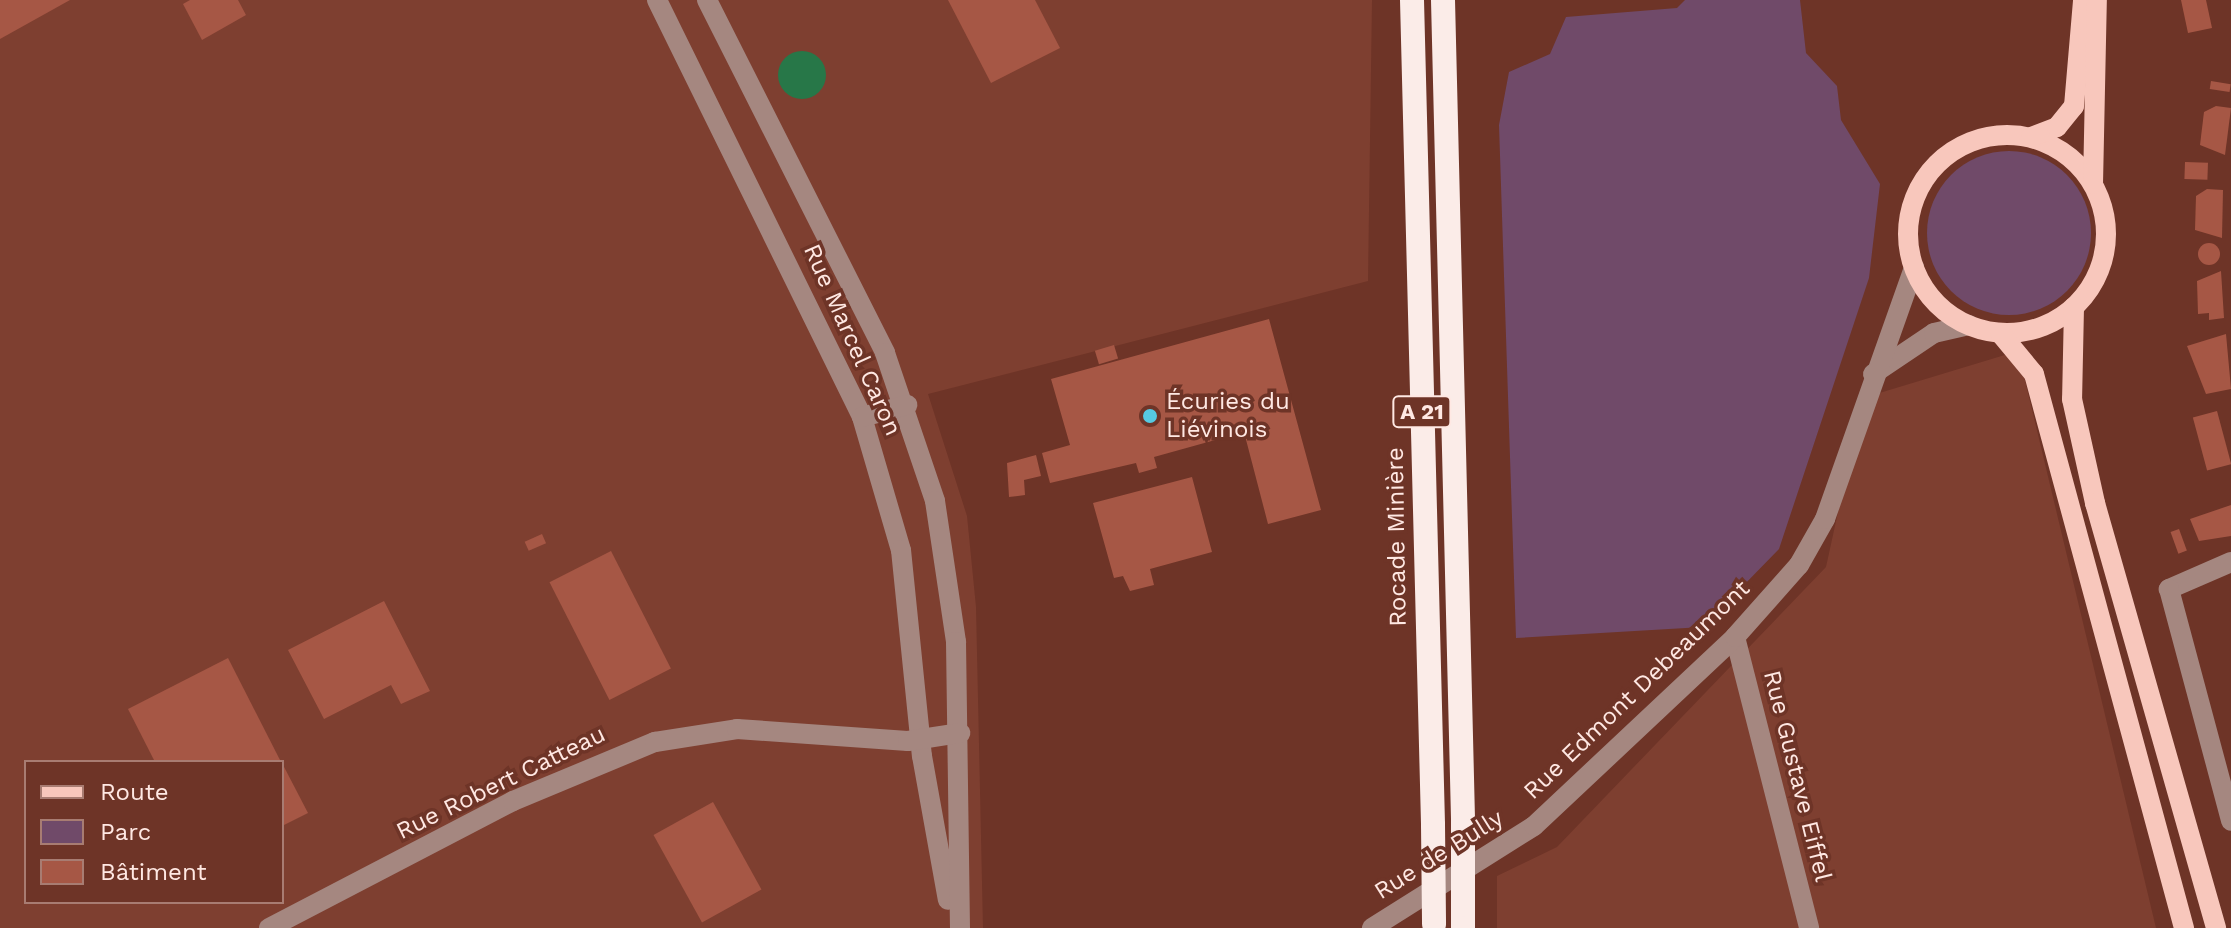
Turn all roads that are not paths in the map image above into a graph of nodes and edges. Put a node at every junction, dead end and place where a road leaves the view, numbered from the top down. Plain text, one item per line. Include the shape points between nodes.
1 (657, 0) edge
2 (707, 0) edge
3 (1412, 0) edge
4 (1443, 0) edge
5 (2083, 0) edge
6 (2097, 0) edge
7 (2031, 137) junction
8 (2093, 184) junction
9 (1914, 267) junction
10 (2074, 307) junction
11 (1969, 325) junction
12 (2000, 333) junction
13 (1873, 374) junction
14 (907, 405) junction
15 (862, 417) junction
16 (2231, 562) edge
17 (1735, 637) junction
18 (960, 733) junction
19 (921, 736) junction
20 (2231, 821) edge
21 (1534, 826) joint
22 (1463, 917) edge
23 (958, 920) edge
24 (1434, 926) edge
25 (269, 928) edge
26 (1372, 928) edge
27 (1809, 928) edge
28 (2184, 928) edge
29 (2216, 928) edge

1 - 15 street, Rue Marcel Caron
2 - 14 street, Rue Marcel Caron
3 - 24 highway, Rocade Minière / A 21, bridge
4 - 22 highway, A 21, bridge
5 - 7 main road via 2074,106 2057,127
6 - 8 main road
7 - 8 main road via 2055,147
7 - 9 main road via 1984,137 1928,174 1909,217
8 - 10 main road via 2106,236 2091,286
9 - 11 main road via 1935,302
9 - 13 street, Rue Edmont Debeaumont
10 - 12 main road via 2039,327
10 - 29 main road via 2072,399 2092,488
11 - 12 main road
11 - 13 street via 1934,333
12 - 28 main road via 2034,374
13 - 17 street, Rue Edmont Debeaumont via 1816,540
14 - 15 street
14 - 18 street, Rue Marcel Caron via 935,501
15 - 19 street, Rue Marcel Caron via 901,550
16 - 20 street via 2169,589
17 - 21 street, Rue Edmont Debeaumont
17 - 27 street, Rue Gustave Eiffel
18 - 19 street, Rue Robert Catteau
18 - 23 street, Rue Marcel Caron
19 - 23 street, Rue Marcel Caron via 949,904
19 - 25 street, Rue Robert Catteau via 737,729 655,742 513,801
21 - 26 street, Rue de Bully

